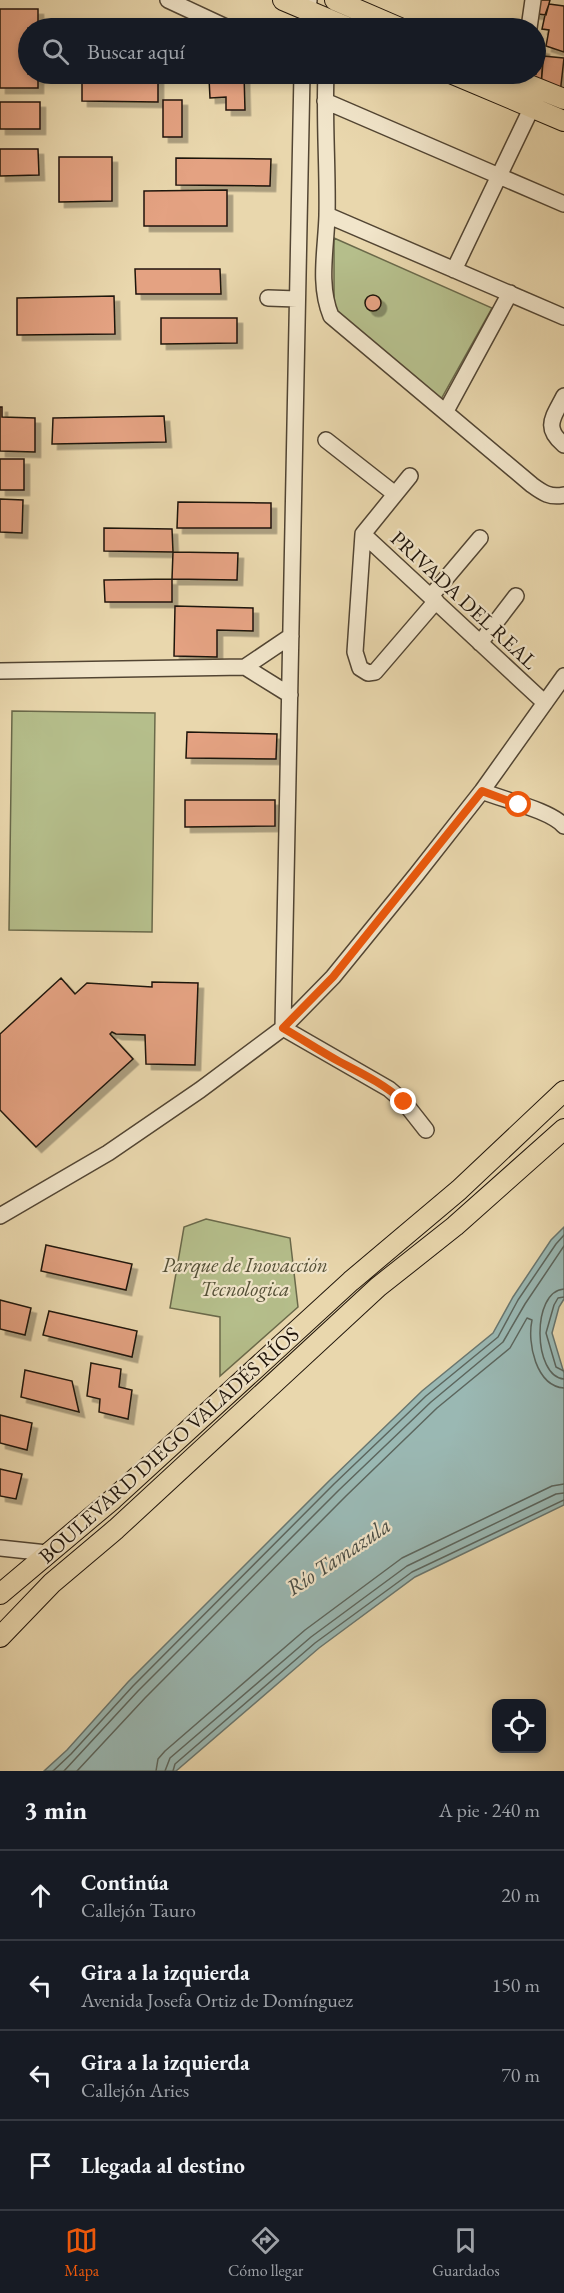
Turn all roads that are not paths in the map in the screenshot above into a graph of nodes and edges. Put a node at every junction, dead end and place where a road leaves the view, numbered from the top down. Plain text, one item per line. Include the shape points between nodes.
1 (168, 0) edge
2 (283, 0) edge
3 (335, 0) edge
4 (533, 0) edge
5 (309, 13) edge
6 (207, 18) edge
7 (377, 18) edge
8 (531, 18) edge
9 (302, 84) edge
10 (326, 84) edge
11 (520, 85) edge
12 (564, 99) edge
13 (325, 101) junction
14 (532, 107) junction
15 (564, 121) edge
16 (499, 176) junction
17 (564, 204) edge
18 (327, 215) junction
19 (454, 270) junction
20 (510, 293) junction
21 (268, 298) dead end
22 (297, 299) junction
23 (564, 317) edge
24 (564, 396) edge
25 (446, 411) junction
26 (326, 440) dead end
27 (564, 446) edge
28 (410, 476) dead end
29 (394, 494) junction
30 (564, 495) edge
31 (363, 534) junction
32 (480, 538) dead end
33 (516, 596) dead end
34 (433, 598) junction
35 (291, 636) junction
36 (480, 643) junction
37 (245, 667) junction
38 (0, 671) edge
39 (564, 676) edge
40 (290, 695) junction
41 (545, 704) junction
42 (482, 791) junction
43 (564, 826) edge
44 (283, 1028) junction
45 (564, 1091) edge
46 (564, 1129) edge
47 (426, 1130) dead end
48 (0, 1216) edge
49 (0, 1548) edge
50 (47, 1553) junction
51 (0, 1594) edge
52 (0, 1637) edge

1 - 6 street
2 - 5 main road
3 - 7 main road
4 - 8 street
9 - 22 street
10 - 13 street
11 - 12 main road
11 - 14 main road
13 - 16 street
13 - 18 street
14 - 15 main road
14 - 16 street
16 - 17 street
16 - 19 street
18 - 19 street
18 - 25 street via 324,287 331,316
19 - 20 street
20 - 23 street
20 - 25 street
21 - 22 street
22 - 35 street
24 - 27 street via 551,430
25 - 30 street via 542,493
26 - 29 street
28 - 29 street
29 - 31 street
31 - 34 street, PRIVADA DEL REAL
31 - 34 street, PRIVADA DEL REAL via 355,652 360,668 375,672
32 - 34 street
33 - 36 street
34 - 36 street, PRIVADA DEL REAL
35 - 37 street
35 - 40 street
36 - 41 street, PRIVADA DEL REAL
37 - 38 street
37 - 40 street
39 - 41 street
40 - 44 street
41 - 42 street
42 - 43 street via 546,814
42 - 44 street via 333,977
44 - 47 street via 389,1089
44 - 48 street via 108,1153
45 - 50 main road, BOULEVARD DIEGO VALADÉS RÍOS via 459,1190 351,1281 69,1538
46 - 52 main road, BOULEVARD DIEGO VALADÉS RÍOS via 455,1226 378,1287 116,1529 52,1583
49 - 50 street
50 - 51 main road, BOULEVARD DIEGO VALADÉS RÍOS

